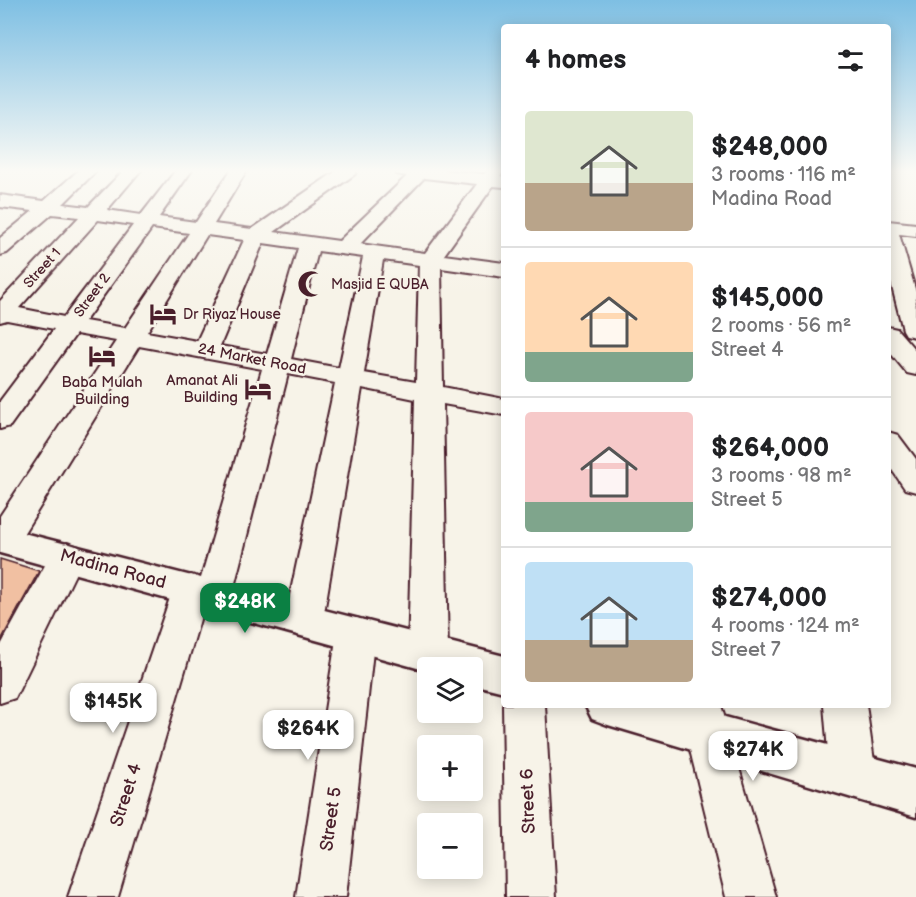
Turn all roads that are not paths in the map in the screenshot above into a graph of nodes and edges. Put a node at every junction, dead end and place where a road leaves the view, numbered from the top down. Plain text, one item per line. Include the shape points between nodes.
1 (43, 212) edge
2 (84, 212) edge
3 (154, 212) edge
4 (213, 212) edge
5 (290, 212) edge
6 (380, 212) edge
7 (468, 212) edge
8 (92, 213) junction
9 (147, 221) junction
10 (203, 229) junction
11 (891, 229) edge
12 (916, 230) edge
13 (256, 236) junction
14 (891, 240) edge
15 (310, 243) junction
16 (344, 248) junction
17 (0, 249) edge
18 (374, 252) junction
19 (430, 260) junction
20 (501, 270) edge
21 (1, 313) edge
22 (70, 325) junction
23 (891, 326) edge
24 (916, 330) edge
25 (133, 337) junction
26 (891, 338) edge
27 (205, 351) junction
28 (277, 364) junction
29 (916, 367) edge
30 (350, 378) junction
31 (429, 393) junction
32 (501, 405) edge
33 (0, 420) edge
34 (891, 445) edge
35 (891, 478) edge
36 (916, 482) edge
37 (1, 540) edge
38 (67, 556) junction
39 (202, 592) junction
40 (304, 619) junction
41 (356, 633) junction
42 (428, 653) junction
43 (501, 673) edge
44 (0, 686) edge
45 (524, 708) edge
46 (627, 708) edge
47 (845, 708) edge
48 (705, 720) edge
49 (853, 775) junction
50 (912, 799) edge
51 (93, 897) edge
52 (321, 897) edge
53 (531, 897) edge
54 (751, 897) edge

1 - 17 street
2 - 8 street
3 - 9 street, Street 2
4 - 10 street
5 - 13 street
6 - 16 street
7 - 19 street
8 - 9 street
8 - 21 street, Street 1
9 - 10 street
9 - 22 street, Street 2
10 - 13 street
10 - 25 street
11 - 12 street
13 - 15 street
13 - 27 street
14 - 24 street
15 - 16 street
15 - 28 street, Street 4
16 - 18 street
18 - 19 street
18 - 30 street
19 - 20 street
19 - 31 street
21 - 22 street, 24 Market Road
22 - 25 street, 24 Market Road
22 - 33 street, Street 2
23 - 24 street
25 - 27 street, 24 Market Road
25 - 37 street
26 - 29 street
27 - 28 street, 24 Market Road
28 - 30 street, 24 Market Road
28 - 39 street, Street 4
30 - 31 street, 24 Market Road
30 - 40 street
31 - 32 street, 24 Market Road
31 - 42 street
34 - 36 street
35 - 36 street
37 - 38 street, Madina Road
38 - 39 street, Madina Road
38 - 44 street
39 - 40 street, Madina Road
39 - 51 street, Street 4
40 - 41 street, Madina Road
41 - 42 street, Madina Road
41 - 52 street, Street 5
42 - 43 street, Madina Road
45 - 53 street, Street 6
46 - 48 street
47 - 49 street
48 - 49 street
48 - 54 street
49 - 50 street

